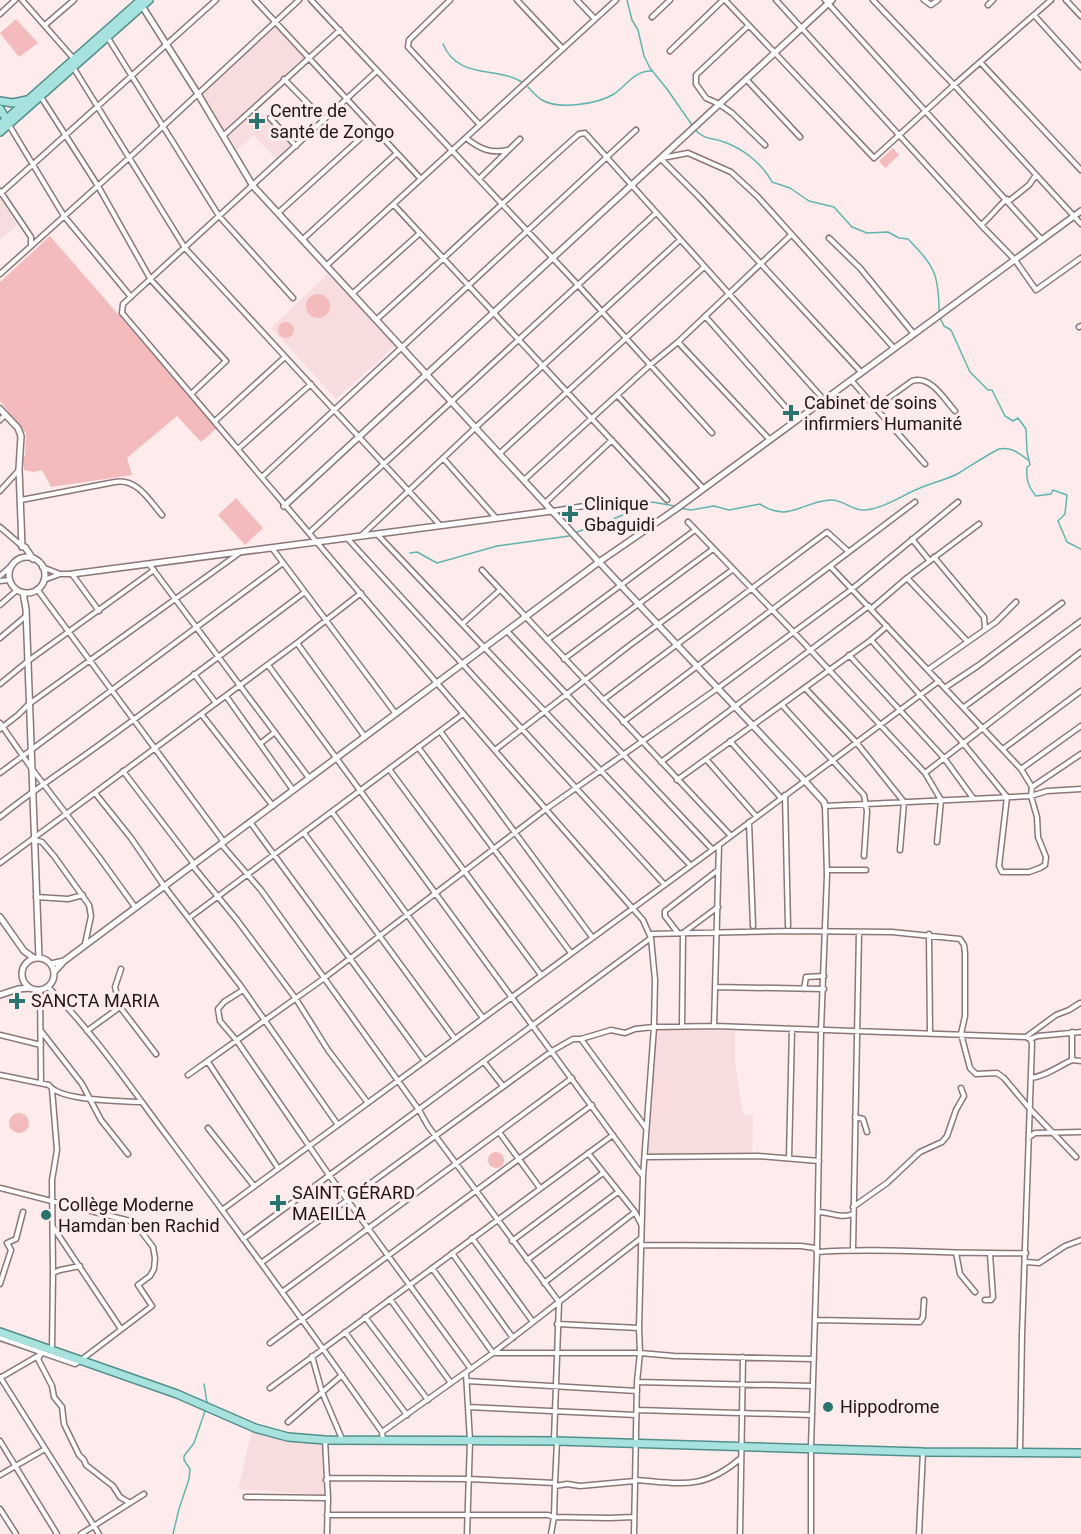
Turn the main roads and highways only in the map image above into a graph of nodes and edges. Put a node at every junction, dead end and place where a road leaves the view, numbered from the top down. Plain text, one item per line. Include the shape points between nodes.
1 (149, 0) edge
2 (142, 3) edge
3 (74, 63) junction
4 (30, 99) junction
5 (0, 101) edge
6 (0, 110) edge
7 (4, 122) edge
8 (0, 132) edge
9 (0, 1332) edge
10 (1081, 1453) edge

1 - 2 main road
2 - 3 main road
2 - 3 main road
3 - 4 main road
3 - 7 main road via 40,97
4 - 5 main road via 16,103
4 - 7 main road
6 - 7 main road
7 - 8 main road
9 - 10 main road via 288,1437

